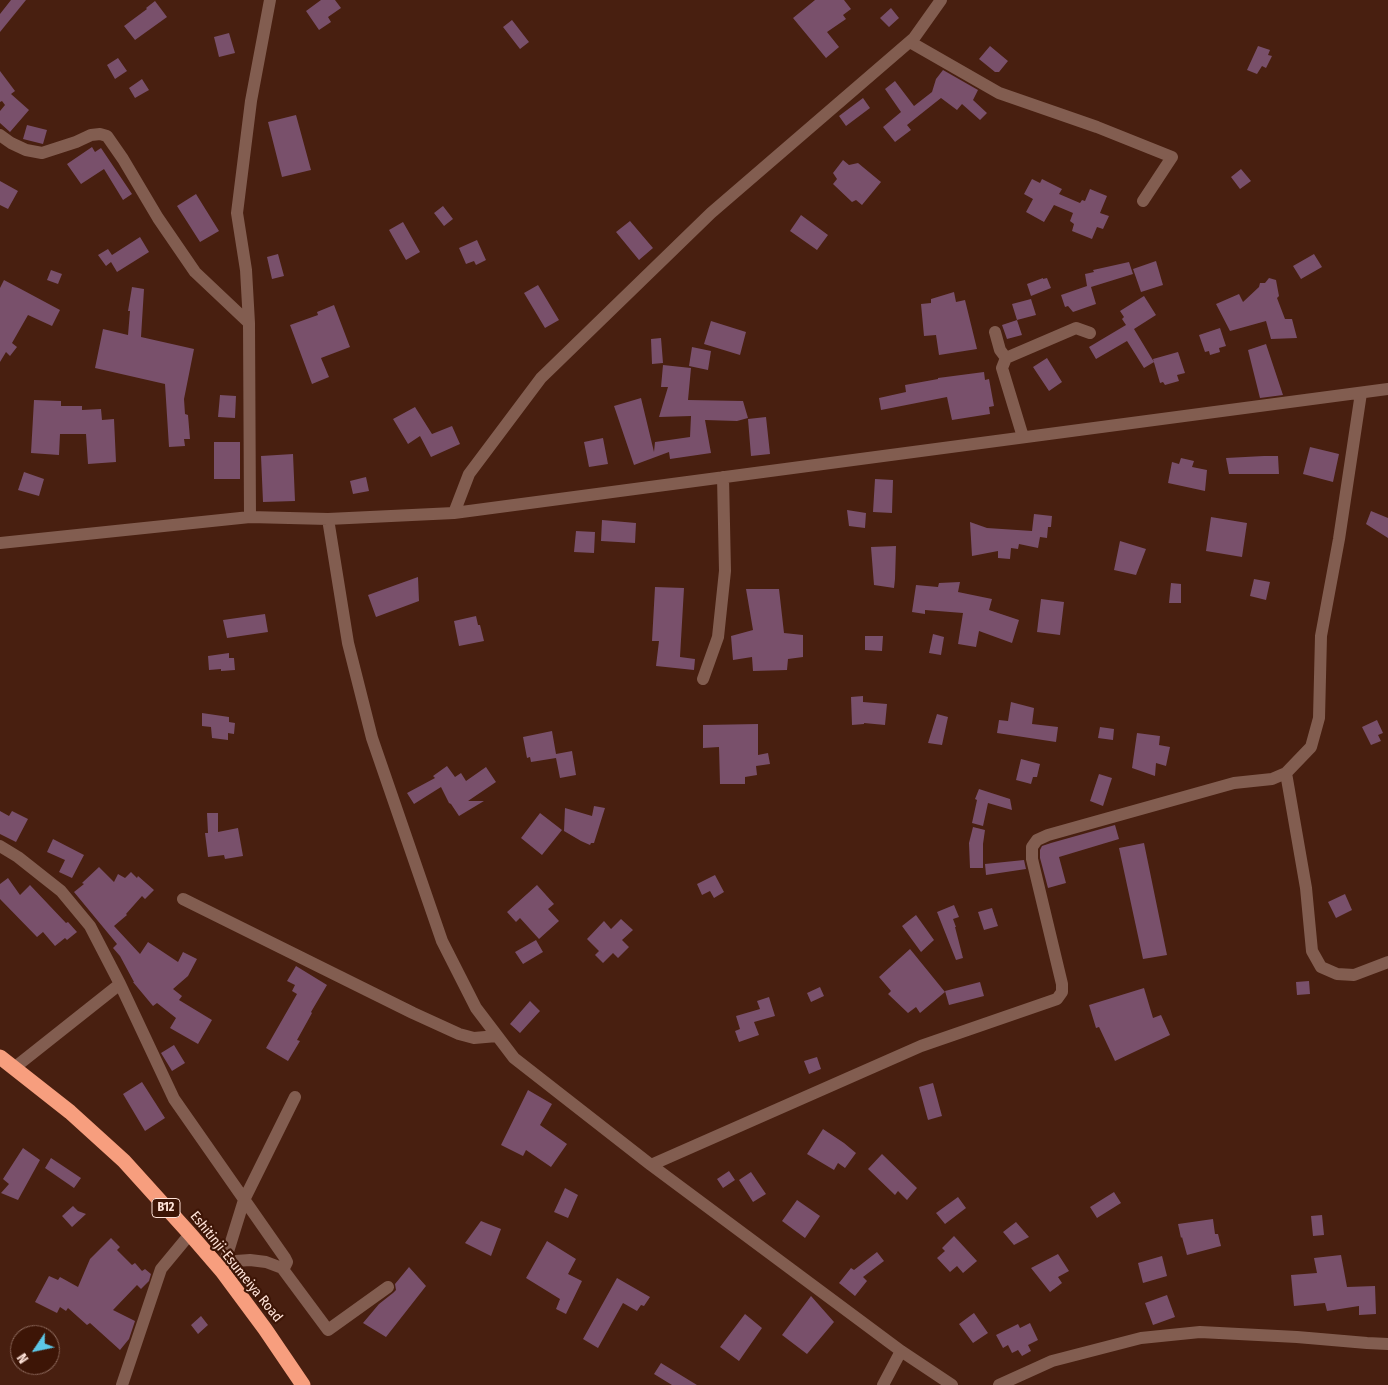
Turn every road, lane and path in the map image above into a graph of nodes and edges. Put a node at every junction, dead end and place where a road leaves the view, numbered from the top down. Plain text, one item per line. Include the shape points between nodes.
1 (270, 0) edge
2 (941, 0) edge
3 (910, 42) junction
4 (0, 135) edge
5 (1143, 201) dead end
6 (249, 323) junction
7 (995, 332) dead end
8 (1090, 333) dead end
9 (1006, 358) junction
10 (1388, 389) edge
11 (1361, 393) junction
12 (1023, 437) junction
13 (723, 477) junction
14 (454, 513) junction
15 (250, 517) junction
16 (328, 519) junction
17 (0, 543) edge
18 (703, 678) dead end
19 (1286, 773) junction
20 (0, 846) edge
21 (183, 899) dead end
22 (1388, 962) edge
23 (120, 984) junction
24 (497, 1036) junction
25 (0, 1057) edge
26 (14, 1068) junction
27 (295, 1097) dead end
28 (651, 1165) junction
29 (244, 1200) junction
30 (190, 1234) junction
31 (282, 1268) junction
32 (222, 1272) junction
33 (388, 1287) dead end
34 (1388, 1344) edge
35 (900, 1351) junction
36 (122, 1385) edge
37 (303, 1385) edge
38 (883, 1385) edge
39 (952, 1385) edge
40 (999, 1385) edge

1 - 6 street via 251,101 237,213 246,270
2 - 3 street
3 - 5 street via 999,93 1172,157
3 - 14 street via 711,213 541,378 469,474
4 - 6 street via 26,150 42,153 91,134 107,136 195,272
6 - 15 street
7 - 9 street
8 - 9 street via 1076,328
9 - 12 street via 1002,368
10 - 11 street
11 - 12 street
11 - 19 street via 1321,636 1319,718 1311,747
12 - 13 street
13 - 14 street
13 - 18 street via 725,571 718,638
14 - 16 street
15 - 16 street
15 - 17 street
16 - 24 street via 348,643 372,738 442,941 476,1008
19 - 22 street via 1306,888 1312,951 1320,966 1337,974 1354,975
19 - 28 street via 1225,785 1037,840 1032,847 1032,859 1062,984 1062,992 1057,999 921,1046
20 - 23 street via 18,856 61,891 90,926
21 - 24 street via 459,1034 474,1038
23 - 26 street
23 - 29 street via 174,1099
24 - 28 street via 514,1058
25 - 26 highway, Eshitinji-Esumeiya Road / B12
26 - 30 highway, Eshitinji-Esumeiya Road / B12 via 70,1112 124,1161
27 - 29 street
28 - 35 street
29 - 31 street via 285,1258 287,1262
29 - 32 street
30 - 32 highway, Eshitinji-Esumeiya Road / B12
30 - 36 street via 160,1269
31 - 32 street via 266,1262 243,1260 236,1261
31 - 33 street via 328,1330
32 - 37 highway, Eshitinji-Esumeiya Road / B12
34 - 40 street via 1200,1332 1140,1338 1052,1362
35 - 38 street
35 - 39 street

